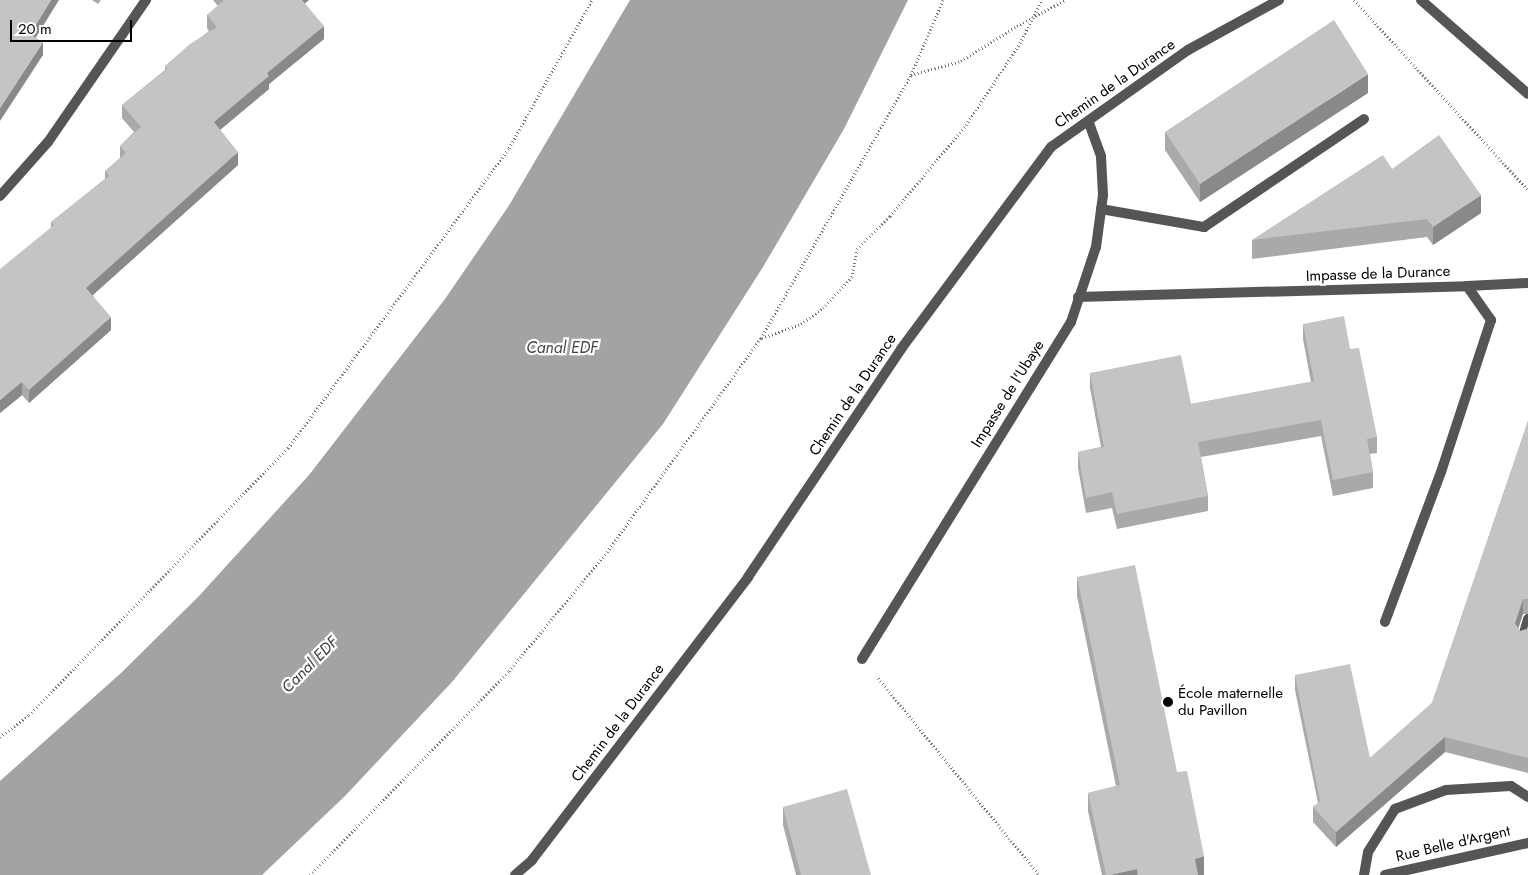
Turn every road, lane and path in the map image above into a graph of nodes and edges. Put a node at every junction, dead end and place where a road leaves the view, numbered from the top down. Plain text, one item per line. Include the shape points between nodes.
1 (146, 0) edge
2 (592, 0) edge
3 (943, 0) edge
4 (1042, 0) edge
5 (1065, 0) edge
6 (1279, 0) edge
7 (1354, 0) edge
8 (1421, 0) edge
9 (1034, 17) junction
10 (911, 75) junction
11 (1528, 94) edge
12 (1364, 119) dead end
13 (1088, 121) junction
14 (1528, 190) edge
15 (0, 196) edge
16 (1101, 209) junction
17 (1528, 283) edge
18 (1468, 286) junction
19 (1078, 297) junction
20 (761, 338) junction
21 (1528, 619) edge
22 (1385, 622) dead end
23 (1522, 640) edge
24 (862, 659) joint
25 (0, 737) edge
26 (1528, 797) edge
27 (1528, 843) edge
28 (310, 875) edge
29 (516, 875) edge
30 (1039, 875) edge
31 (1364, 875) edge
32 (1385, 875) edge

1 - 15 street via 48,142
2 - 25 path via 509,148 288,448 28,715
3 - 10 path
4 - 9 path
5 - 9 path
6 - 13 street, Chemin de la Durance via 1188,50
7 - 14 path
8 - 11 street
9 - 10 path via 961,61
9 - 20 path via 966,125 858,249 852,277 823,308 801,324
10 - 20 path
12 - 16 street via 1204,227
13 - 16 street, Impasse de l'Ubaye via 1101,156
13 - 29 street, Chemin de la Durance via 1051,147 901,349 748,577 532,860
16 - 19 street, Impasse de l'Ubaye via 1096,247
17 - 18 street
18 - 19 street, Impasse de la Durance
18 - 22 street, Impasse de la Durance via 1491,320 1442,472
19 - 24 street, Impasse de l'Ubaye via 1071,322
20 - 28 path via 607,552 509,671
21 - 23 street
24 - 30 path
26 - 31 street via 1511,786 1446,790 1395,809 1368,852
27 - 32 street, Rue Belle d'Argent

